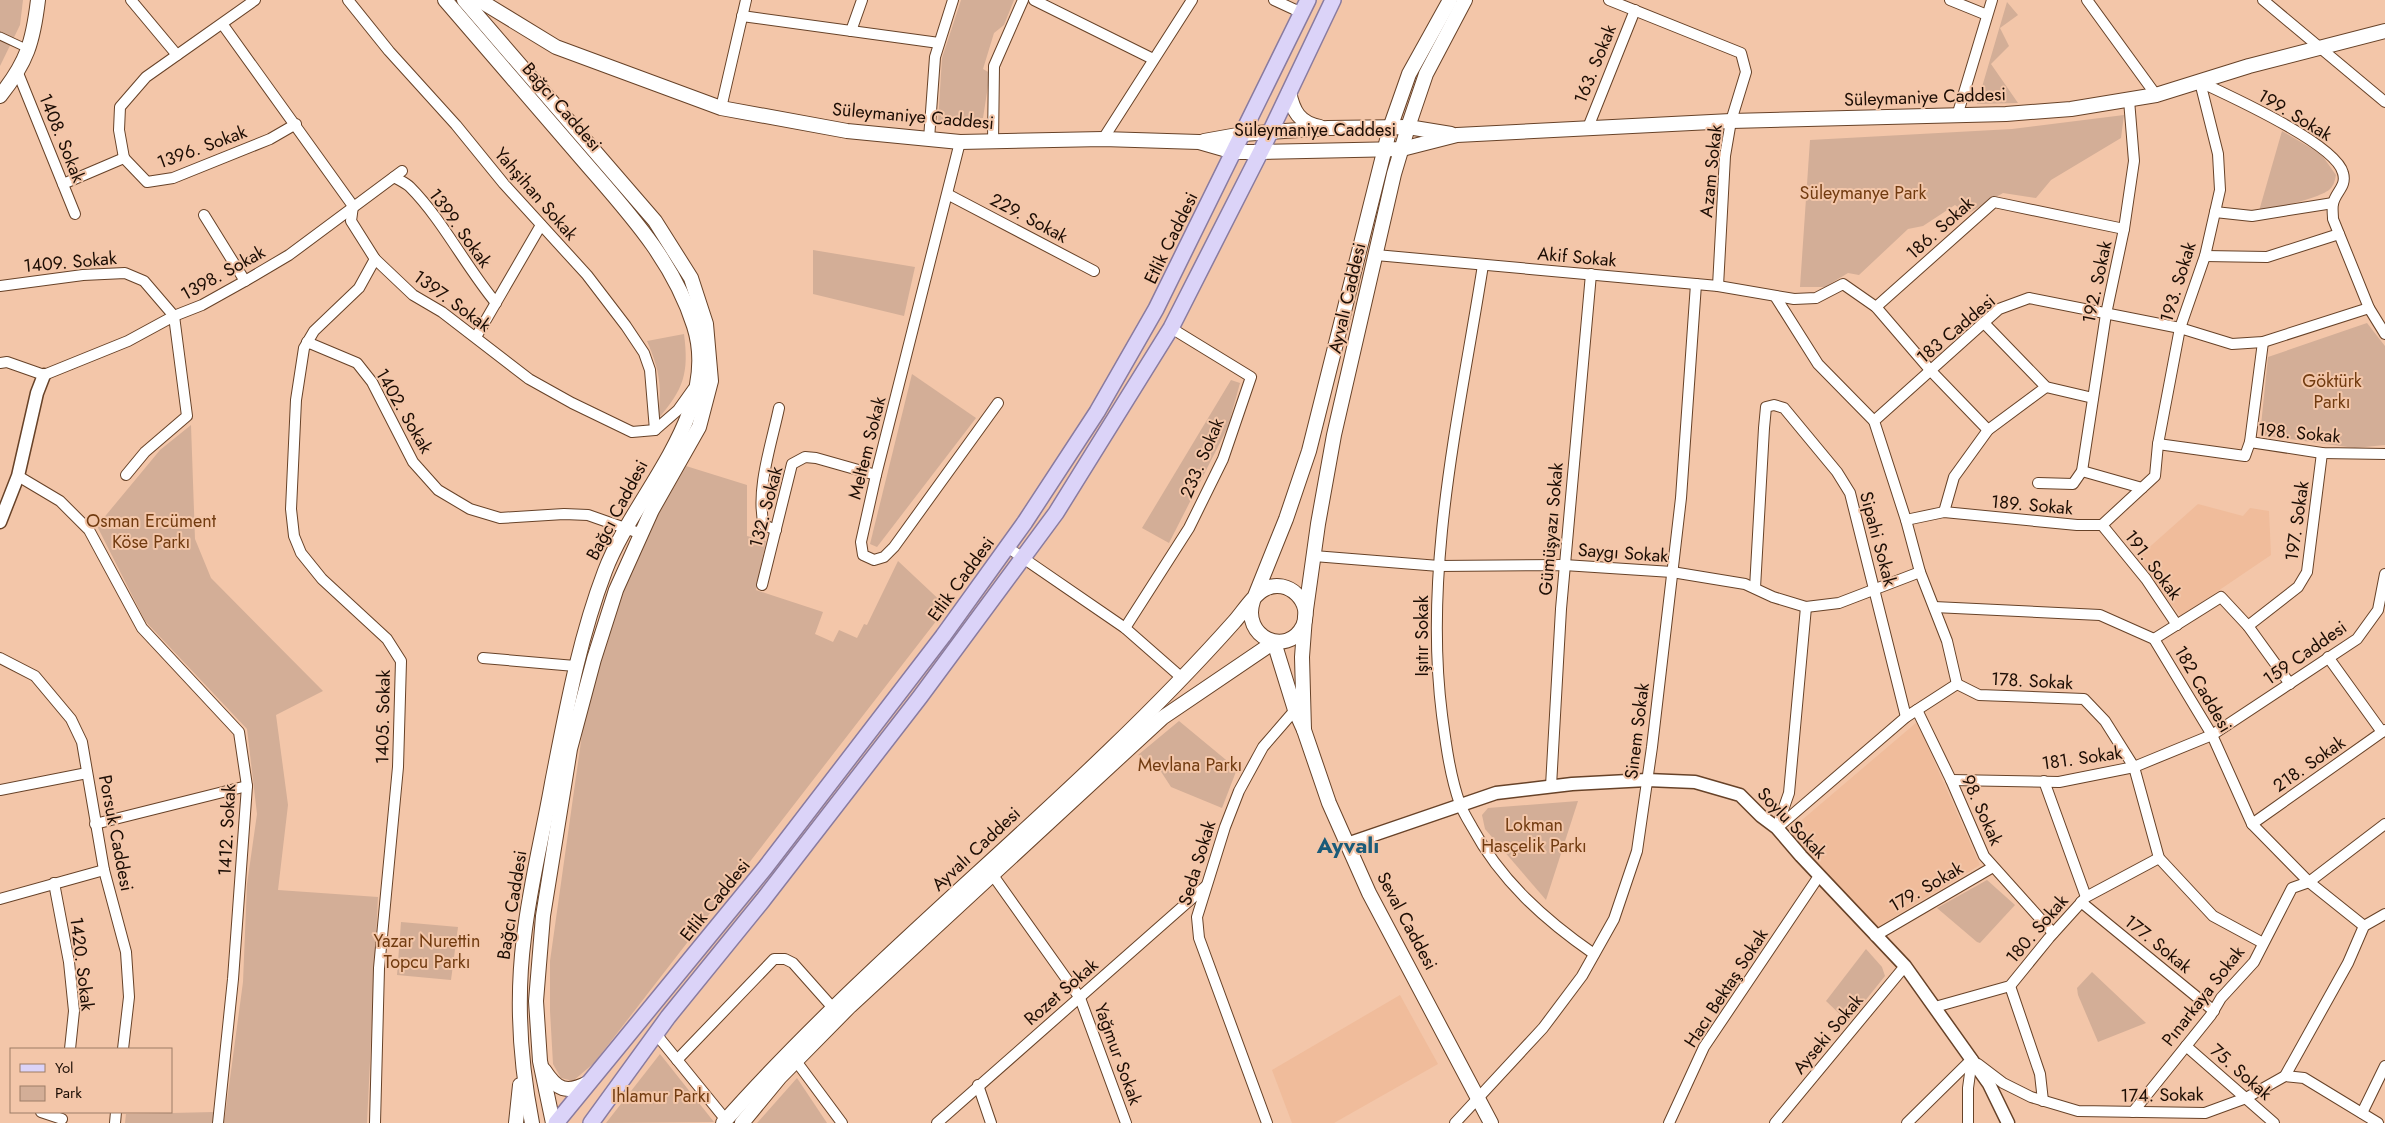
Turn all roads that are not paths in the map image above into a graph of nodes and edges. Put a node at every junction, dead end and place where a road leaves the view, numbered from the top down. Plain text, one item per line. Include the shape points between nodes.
1 (38, 0) edge
2 (132, 0) edge
3 (255, 0) edge
4 (348, 0) edge
5 (445, 0) edge
6 (464, 0) edge
7 (479, 0) edge
8 (746, 0) edge
9 (862, 0) edge
10 (953, 0) edge
11 (1023, 0) edge
12 (1034, 0) edge
13 (1192, 0) edge
14 (1274, 0) edge
15 (1333, 0) edge
16 (1450, 0) edge
17 (1465, 0) edge
18 (1610, 0) edge
19 (1950, 0) edge
20 (1992, 0) edge
21 (2087, 0) edge
22 (2263, 0) edge
23 (1305, 6) edge
24 (1635, 10) junction
25 (1987, 15) junction
26 (742, 16) junction
27 (223, 25) junction
28 (851, 31) junction
29 (2385, 31) edge
30 (0, 36) edge
31 (939, 44) junction
32 (2320, 48) junction
33 (28, 49) junction
34 (176, 55) junction
35 (1153, 59) junction
36 (18, 73) junction
37 (2200, 82) junction
38 (1289, 92) junction
39 (2156, 95) junction
40 (0, 96) edge
41 (2129, 100) junction
42 (2385, 102) edge
43 (721, 108) junction
44 (1957, 116) junction
45 (1731, 121) junction
46 (296, 124) junction
47 (1408, 127) junction
48 (1328, 128) junction
49 (1390, 128) junction
50 (1586, 130) junction
51 (1243, 134) junction
52 (1270, 134) junction
53 (1457, 136) junction
54 (1103, 138) junction
55 (929, 139) junction
56 (960, 142) junction
57 (993, 142) junction
58 (1199, 142) junction
59 (1385, 148) junction
60 (1402, 149) junction
61 (1234, 152) junction
62 (1260, 152) junction
63 (124, 158) junction
64 (398, 174) joint
65 (64, 184) junction
66 (948, 195) junction
67 (2333, 203) junction
68 (353, 206) junction
69 (2215, 212) junction
70 (76, 214) dead end
71 (204, 215) dead end
72 (541, 225) junction
73 (2124, 229) junction
74 (2339, 234) junction
75 (1376, 255) junction
76 (2204, 256) junction
77 (375, 259) junction
78 (1483, 265) junction
79 (1094, 271) dead end
80 (1591, 274) junction
81 (245, 281) junction
82 (1696, 284) junction
83 (0, 286) edge
84 (1718, 286) junction
85 (1775, 296) junction
86 (496, 303) junction
87 (1876, 307) junction
88 (2369, 308) junction
89 (2106, 314) junction
90 (174, 316) junction
91 (1984, 322) junction
92 (1171, 328) junction
93 (2180, 328) junction
94 (2385, 334) edge
95 (476, 337) junction
96 (306, 342) junction
97 (2263, 342) junction
98 (0, 363) edge
99 (1931, 371) junction
100 (44, 375) junction
101 (697, 384) junction
102 (2046, 387) junction
103 (2093, 398) junction
104 (998, 402) dead end
105 (779, 408) dead end
106 (1874, 421) junction
107 (655, 430) junction
108 (1988, 430) junction
109 (2250, 442) junction
110 (2158, 444) junction
111 (2322, 453) junction
112 (2385, 454) edge
113 (2082, 471) junction
114 (126, 475) dead end
115 (876, 475) junction
116 (18, 476) junction
117 (2038, 483) dead end
118 (2142, 488) junction
119 (1944, 512) junction
120 (1906, 520) junction
121 (0, 522) edge
122 (2102, 525) junction
123 (626, 529) junction
124 (776, 530) junction
125 (642, 534) junction
126 (1007, 547) junction
127 (1314, 556) junction
128 (1025, 557) junction
129 (1564, 565) junction
130 (1439, 566) junction
131 (1672, 572) junction
132 (1920, 572) junction
133 (2385, 574) edge
134 (762, 585) dead end
135 (1755, 588) junction
136 (1875, 590) junction
137 (1252, 601) junction
138 (1806, 606) junction
139 (1934, 607) junction
140 (1305, 617) junction
141 (2177, 625) junction
142 (2248, 626) junction
143 (1125, 628) junction
144 (2154, 639) junction
145 (1274, 642) junction
146 (2328, 657) junction
147 (0, 658) edge
148 (483, 658) dead end
149 (575, 666) junction
150 (1182, 678) junction
151 (1957, 684) junction
152 (2290, 684) junction
153 (1295, 710) junction
154 (1917, 710) junction
155 (1906, 717) junction
156 (1304, 730) junction
157 (2383, 731) edge
158 (2212, 735) junction
159 (2134, 767) junction
160 (87, 773) junction
161 (1648, 780) junction
162 (1951, 780) junction
163 (2044, 781) junction
164 (248, 786) junction
165 (1551, 786) junction
166 (0, 790) edge
167 (1460, 804) junction
168 (96, 824) junction
169 (2252, 824) junction
170 (2385, 824) edge
171 (1777, 828) junction
172 (1347, 844) junction
173 (2159, 858) junction
174 (1993, 866) junction
175 (104, 870) junction
176 (992, 874) junction
177 (1819, 876) junction
178 (2309, 882) junction
179 (54, 884) junction
180 (1206, 886) junction
181 (0, 899) edge
182 (2084, 900) junction
183 (2385, 914) edge
184 (2364, 926) junction
185 (2053, 933) junction
186 (1876, 936) junction
187 (2262, 943) junction
188 (1594, 954) junction
189 (1906, 966) junction
190 (2010, 986) junction
191 (1080, 998) junction
192 (1936, 1007) junction
193 (833, 1008) junction
194 (2214, 1011) junction
195 (656, 1034) junction
196 (2186, 1046) junction
197 (70, 1048) edge
198 (123, 1048) edge
199 (522, 1057) junction
200 (1972, 1059) junction
201 (677, 1060) junction
202 (796, 1061) junction
203 (540, 1062) junction
204 (2385, 1066) edge
205 (2285, 1076) junction
206 (588, 1083) junction
207 (978, 1085) junction
208 (1478, 1098) junction
209 (2246, 1098) junction
210 (2043, 1101) junction
211 (2133, 1112) junction
212 (44, 1113) edge
213 (2362, 1113) junction
214 (62, 1118) edge
215 (724, 1122) edge
216 (1672, 1122) edge
217 (218, 1123) edge
218 (375, 1123) edge
219 (516, 1123) edge
220 (532, 1123) edge
221 (554, 1123) edge
222 (591, 1123) edge
223 (742, 1123) edge
224 (842, 1123) edge
225 (938, 1123) edge
226 (991, 1123) edge
227 (1126, 1123) edge
228 (1267, 1123) edge
229 (1455, 1123) edge
230 (1491, 1123) edge
231 (1775, 1123) edge
232 (1907, 1123) edge
233 (1968, 1123) edge
234 (2008, 1123) edge
235 (2274, 1123) edge
236 (2378, 1123) edge

1 - 33 main road
2 - 34 street
3 - 27 street
4 - 72 street, Yahşihan Sokak
5 - 101 main road, Bağcı Caddesi via 643,228 677,285 695,327 701,362
6 - 125 main road, Bağcı Caddesi via 655,221 691,278 706,324 711,381 698,427
7 - 43 main road, Süleymaniye Caddesi via 556,47
8 - 26 street
9 - 28 street
10 - 31 street
11 - 57 street via 994,66
12 - 35 street
13 - 35 street
14 - 23 street
15 - 38 main road, Etlik Caddesi
16 - 49 main road, Ayvalı Caddesi via 1409,74
17 - 47 main road, Ayvalı Caddesi via 1426,74
18 - 24 street, Azam Sokak
19 - 25 street
20 - 25 street
21 - 39 street
22 - 32 street
23 - 51 main road, Etlik Caddesi
24 - 45 street, Azam Sokak via 1741,54 1746,72
24 - 50 street, 163. Sokak
25 - 44 street
26 - 28 street
26 - 43 street
27 - 34 street
27 - 46 street, 1397. Sokak
28 - 31 street
29 - 32 main road, Süleymaniye Caddesi
30 - 33 street
31 - 55 street via 935,57
32 - 37 main road, Süleymaniye Caddesi
32 - 42 street
33 - 36 main road
34 - 63 street via 146,77 120,106 119,130
35 - 54 street
36 - 40 main road
36 - 65 street, 1408. Sokak
37 - 39 main road, Süleymaniye Caddesi
37 - 67 street, 199. Sokak via 2272,117 2332,156 2344,179 2344,186
37 - 69 street, 193. Sokak via 2218,154 2220,190
38 - 48 main road, Süleymaniye Caddesi via 1300,119
38 - 52 main road, Etlik Caddesi
39 - 41 main road, Süleymaniye Caddesi
41 - 44 main road, Süleymaniye Caddesi via 2071,108
41 - 73 street, 192. Sokak via 2134,161
43 - 55 main road, Süleymaniye Caddesi via 847,131
44 - 45 main road, Süleymaniye Caddesi
45 - 50 main road, Süleymaniye Caddesi
45 - 84 street, Azam Sokak via 1725,156
46 - 63 street, 1396. Sokak via 270,139 173,178 147,182
46 - 68 street, 1397. Sokak
47 - 49 main road, Süleymaniye Caddesi
47 - 53 main road, Süleymaniye Caddesi
47 - 60 main road, Ayvalı Caddesi
48 - 49 main road, Süleymaniye Caddesi
48 - 52 main road, Süleymaniye Caddesi
49 - 59 main road, Ayvalı Caddesi
50 - 53 main road, Süleymaniye Caddesi
51 - 52 main road, Süleymaniye Caddesi
51 - 58 main road, Süleymaniye Caddesi
51 - 61 main road, Etlik Caddesi
52 - 62 main road, Etlik Caddesi
53 - 60 main road, Süleymaniye Caddesi
54 - 57 main road, Süleymaniye Caddesi
54 - 58 main road, Süleymaniye Caddesi
55 - 56 main road, Süleymaniye Caddesi
56 - 57 main road, Süleymaniye Caddesi
56 - 66 street, Meltem Sokak
58 - 61 main road, Süleymaniye Caddesi
59 - 60 main road, Süleymaniye Caddesi
59 - 62 main road, Süleymaniye Caddesi
59 - 137 main road, Ayvalı Caddesi via 1309,451 1286,519
60 - 75 main road, Ayvalı Caddesi
61 - 62 main road, Süleymaniye Caddesi
61 - 126 main road, Etlik Caddesi via 1156,309 1097,412
62 - 92 main road, Etlik Caddesi
63 - 65 street
64 - 68 street, 1398. Sokak
64 - 86 street, 1399. Sokak via 425,204
65 - 70 street, 1408. Sokak
66 - 79 street, 229. Sokak
66 - 115 street, Meltem Sokak
67 - 69 street via 2252,216
67 - 74 street via 2333,219
68 - 77 street, 1397. Sokak via 351,221
68 - 81 street, 1398. Sokak via 289,255
69 - 76 street, 193. Sokak
71 - 81 street
72 - 86 street
72 - 107 street, Yahşihan Sokak via 587,275 644,353 653,389
73 - 87 street, 186. Sokak via 1994,202
73 - 89 street, 192. Sokak
74 - 76 street via 2267,257
74 - 88 street
75 - 78 street, Akif Sokak
75 - 127 main road, Ayvalı Caddesi via 1334,436
76 - 93 street, 193. Sokak
77 - 95 street, 1397. Sokak via 413,295
77 - 96 street via 359,288
78 - 80 street, Akif Sokak
78 - 130 street, Işıtır Sokak via 1442,519
80 - 82 street, Akif Sokak
80 - 129 street, Gümüşyazı Sokak
81 - 90 street, 1398. Sokak via 202,305
82 - 84 street, Akif Sokak
82 - 131 street, Sinem Sokak via 1681,498
83 - 90 street, 1409. Sokak via 125,273 144,281
84 - 85 street, Akif Sokak
85 - 87 street, Akif Sokak via 1816,298 1843,284
85 - 106 street via 1818,364
86 - 95 street
87 - 99 street
88 - 94 street
88 - 97 street, 183 Caddesi
89 - 91 street, 183 Caddesi via 2028,298 1999,309
89 - 93 street, 183 Caddesi
89 - 103 street, 192. Sokak
90 - 100 street, 1398. Sokak via 128,341
90 - 114 street via 186,416
91 - 99 street, 183 Caddesi
91 - 102 street
92 - 128 main road, Etlik Caddesi
92 - 143 street, 233. Sokak via 1251,377 1223,459 1189,528
93 - 97 street, 183 Caddesi via 2232,344
93 - 110 street, 193. Sokak
95 - 107 street, 1397. Sokak via 530,379 572,403 632,432
96 - 123 street, 1402. Sokak via 356,363 372,382 413,462 438,490 462,504 500,518 564,514 588,516
96 - 218 street, 1405. Sokak via 296,400 291,508 294,536 301,553 322,579 387,639 401,662 398,767 379,968
97 - 109 street
98 - 100 street via 7,362
99 - 106 street, 183 Caddesi
99 - 108 street
100 - 116 street
101 - 107 street via 678,410
101 - 123 main road, Bağcı Caddesi via 687,423
102 - 103 street
102 - 108 street
103 - 113 street, 192. Sokak
104 - 115 street, Meltem Sokak via 894,547 884,557 874,560 863,555 862,542
105 - 124 street via 760,511 764,525
106 - 120 street
108 - 119 street via 1954,477
109 - 110 street, 198. Sokak via 2245,456
109 - 111 street, 198. Sokak
110 - 118 street, 193. Sokak via 2154,476
111 - 112 street, 198. Sokak
111 - 142 street, 197. Sokak via 2306,572 2298,587
113 - 117 street via 2073,484
113 - 118 street
115 - 124 street, 132. Sokak via 816,458 805,457 792,464
116 - 121 street
116 - 164 street, 1412. Sokak via 60,501 89,530 142,628 239,732
118 - 122 street
119 - 120 street, 189. Sokak
119 - 122 street, 189. Sokak via 2077,526
120 - 132 street
122 - 141 street, 191. Sokak via 2146,579
123 - 125 street, 1402. Sokak
123 - 149 main road, Bağcı Caddesi via 605,569
124 - 134 street, 132. Sokak
125 - 203 main road, Bağcı Caddesi via 616,590 570,749 543,916 536,1001
126 - 128 street
126 - 206 main road, Etlik Caddesi via 765,868
127 - 130 street, Saygı Sokak
127 - 140 main road, Ayvalı Caddesi
128 - 143 street
128 - 195 main road, Etlik Caddesi via 920,697
129 - 130 street, Saygı Sokak
129 - 131 street, Saygı Sokak
129 - 165 street, Gümüşyazı Sokak
130 - 167 street, Işıtır Sokak via 1436,608 1438,682 1446,751
131 - 135 street, Saygı Sokak
131 - 161 street, Sinem Sokak
132 - 136 street, Saygı Sokak
132 - 139 street
133 - 146 street, 159 Caddesi via 2378,610 2357,639
135 - 136 street, Sipahi Sokak via 1766,407 1774,405 1784,408 1796,420 1850,493
135 - 138 street, Saygı Sokak
136 - 138 street, Saygı Sokak via 1839,603
136 - 155 street, Sipahi Sokak
137 - 140 main road, Ayvalı Caddesi via 1266,588 1285,587 1301,598
137 - 145 main road, Ayvalı Caddesi via 1250,618 1253,627
137 - 150 main road, Ayvalı Caddesi
138 - 171 street via 1790,784
139 - 144 street, 182 Caddesi via 2100,615
139 - 151 street via 1947,641
140 - 145 main road, Ayvalı Caddesi via 1298,633
140 - 156 main road, Seval Caddesi via 1302,657
141 - 142 street via 2221,597
141 - 144 street
142 - 152 street
143 - 150 street
144 - 158 street, 182 Caddesi
145 - 153 main road, Seval Caddesi
145 - 176 main road, Ayvalı Caddesi via 1162,718
146 - 152 street, 159 Caddesi
146 - 157 street
147 - 160 street, Porsuk Caddesi via 35,676 72,719 82,742
148 - 149 street
149 - 199 main road, Bağcı Caddesi via 524,936 519,988
150 - 193 main road, Ayvalı Caddesi via 1101,759
151 - 154 street
151 - 159 street, 178. Sokak via 1979,695 2084,699 2105,721
152 - 158 street, 159 Caddesi
153 - 156 main road, Seval Caddesi
153 - 180 street, Seda Sokak via 1263,747 1239,790
154 - 155 street
154 - 162 street, 98. Sokak
155 - 171 street
156 - 172 main road, Seval Caddesi
157 - 169 street, 218. Sokak
158 - 159 street, 181. Sokak
158 - 169 street, 182 Caddesi
159 - 163 street, 181. Sokak via 2059,782
159 - 173 street, 178. Sokak
160 - 166 street
160 - 168 street, Porsuk Caddesi
161 - 165 street, Soylu Sokak
161 - 171 street, Soylu Sokak via 1695,782 1740,795
161 - 188 street, Sinem Sokak via 1637,851 1614,918
162 - 163 street, 181. Sokak
162 - 174 street, 98. Sokak via 1984,856
163 - 182 street
164 - 168 street
164 - 217 street, 1412. Sokak
165 - 167 street, Soylu Sokak via 1496,793
167 - 172 street, Soylu Sokak
167 - 188 street, Işıtır Sokak via 1483,847 1521,895 1560,930
168 - 175 street, Porsuk Caddesi
169 - 178 street, 182 Caddesi
170 - 178 street, Pınarkaya Sokak
171 - 177 street, Soylu Sokak
172 - 208 main road, Seval Caddesi
173 - 182 street, 180. Sokak
173 - 187 street, 178. Sokak via 2213,916
174 - 185 street, 98. Sokak
174 - 186 street, 179. Sokak
175 - 179 street
175 - 198 street, Porsuk Caddesi via 126,952 129,976
176 - 191 street, Yağmur Sokak
176 - 202 main road, Ayvalı Caddesi via 850,1006
177 - 186 street, Soylu Sokak
177 - 216 street, Hacı Bektaş Sokak via 1704,1047
178 - 184 street, 182 Caddesi
178 - 187 street, Pınarkaya Sokak via 2292,888
179 - 181 street
179 - 197 street, 1420. Sokak via 69,962 74,1011
180 - 191 street, Rozet Sokak
180 - 228 street, Seda Sokak via 1197,917 1199,938
182 - 185 street, 180. Sokak
182 - 194 street, 177. Sokak
183 - 184 street
184 - 205 street via 2348,963
185 - 190 street, 180. Sokak
186 - 189 street, Soylu Sokak
187 - 194 street, Pınarkaya Sokak via 2254,962 2221,998
188 - 208 street, Sinem Sokak via 1582,976 1543,1028
189 - 192 street, Soylu Sokak
189 - 231 street, Ayseki Sokak
190 - 192 street, 180. Sokak
190 - 210 street via 2040,1074
191 - 207 street, Rozet Sokak
191 - 227 street, Yağmur Sokak
192 - 200 street, Soylu Sokak
193 - 201 street via 793,963 774,959
193 - 215 main road, Ayvalı Caddesi
194 - 196 street, Pınarkaya Sokak
195 - 201 street
195 - 222 main road, Etlik Caddesi
196 - 209 street, 75. Sokak
196 - 211 street, Pınarkaya Sokak
199 - 219 main road
199 - 220 main road, Bağcı Caddesi
200 - 210 street, 174. Sokak via 2003,1083
200 - 232 street
200 - 233 street
200 - 234 street, Soylu Sokak via 1989,1084
201 - 215 street
202 - 223 main road, Ayvalı Caddesi
202 - 224 street
203 - 206 main road via 558,1087 570,1090
203 - 221 main road, Bağcı Caddesi
204 - 213 street
205 - 209 street, 174. Sokak
205 - 213 street via 2304,1078
206 - 221 main road, Etlik Caddesi
207 - 225 street, Rozet Sokak
207 - 226 street
208 - 229 street, Sinem Sokak
208 - 230 main road, Seval Caddesi
209 - 211 street, 174. Sokak via 2205,1113
209 - 235 street, 75. Sokak
210 - 211 street, 174. Sokak via 2078,1111
212 - 214 street
213 - 236 street

